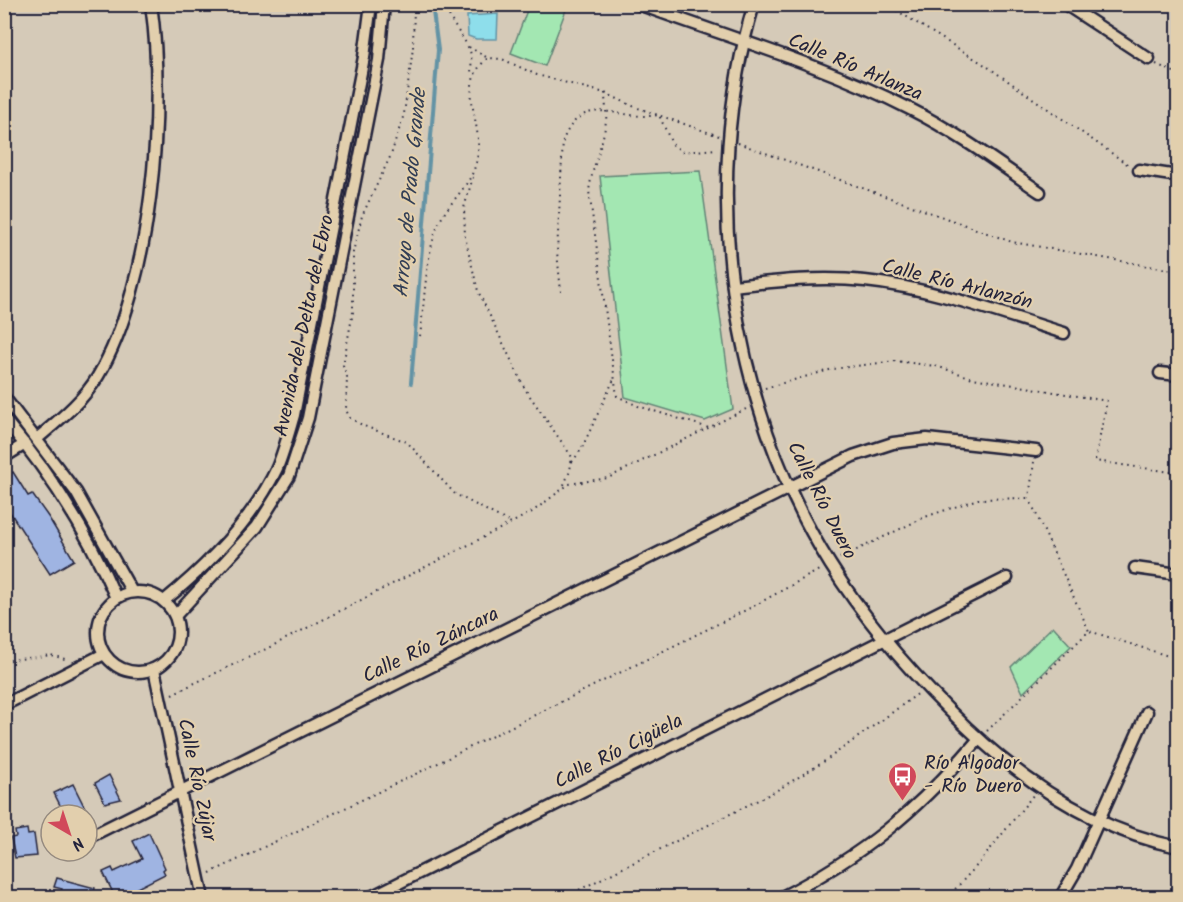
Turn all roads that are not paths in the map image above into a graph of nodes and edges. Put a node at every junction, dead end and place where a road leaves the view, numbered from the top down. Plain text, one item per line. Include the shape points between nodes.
1 (151, 4) edge
2 (371, 4) edge
3 (384, 4) edge
4 (638, 4) edge
5 (754, 4) edge
6 (1065, 4) edge
7 (743, 43) junction
8 (1149, 59) road end
9 (1139, 170) road end
10 (1179, 176) edge
11 (1040, 192) dead end
12 (733, 286) junction
13 (1064, 333) dead end
14 (1160, 373) dead end
15 (1179, 375) edge
16 (4, 397) edge
17 (4, 419) edge
18 (38, 438) junction
19 (25, 444) junction
20 (1035, 451) road end
21 (4, 457) edge
22 (791, 487) junction
23 (1135, 568) dead end
24 (1179, 574) edge
25 (1007, 578) dead end
26 (132, 592) junction
27 (116, 598) junction
28 (164, 601) junction
29 (175, 616) junction
30 (884, 639) junction
31 (104, 654) junction
32 (154, 669) junction
33 (4, 705) edge
34 (1147, 712) dead end
35 (978, 740) junction
36 (180, 791) junction
37 (1099, 820) junction
38 (99, 832) edge
39 (1179, 847) edge
40 (202, 897) edge
41 (369, 897) edge
42 (780, 897) edge
43 (1060, 897) edge

1 - 18 street via 154,146 145,232 129,309 97,378 70,410
2 - 28 street, Avenida del Delta del Ebro via 294,415 277,468 246,519
3 - 29 street, Avenida del Delta del Ebro via 379,60 308,418 289,476 257,527
4 - 7 street, Calle Río Arlanza
5 - 7 street, Calle Río Duero
6 - 8 street
7 - 11 street, Calle Río Arlanza via 855,84 910,109
7 - 12 street, Calle Río Duero via 729,148
9 - 10 street
12 - 13 street, Calle Río Arlanzón via 791,280 864,280 938,295
12 - 22 street, Calle Río Duero via 754,390 775,454
14 - 15 street
16 - 18 street
17 - 19 street
18 - 26 street via 76,492
19 - 21 street
19 - 27 street via 64,499
20 - 22 street, Calle Río Záncara via 927,439 893,443 853,456
22 - 30 street, Calle Río Duero via 830,564
22 - 36 street, Calle Río Záncara
23 - 24 street
25 - 30 street, Calle Río Cigüela
26 - 27 street
26 - 28 street
27 - 31 street via 98,624 99,645
28 - 29 street
29 - 32 street via 178,635 173,653
30 - 35 street, Calle Río Duero
30 - 41 street, Calle Río Cigüela
31 - 32 street via 126,671
31 - 33 street
32 - 36 street, Calle Río Zújar
34 - 37 street
35 - 37 street, Calle Río Duero via 1039,787
35 - 42 street via 938,786 885,833 843,863
36 - 38 street, Calle Río Záncara
36 - 40 street, Calle Río Zújar
37 - 39 street, Calle Río Duero
37 - 43 street

